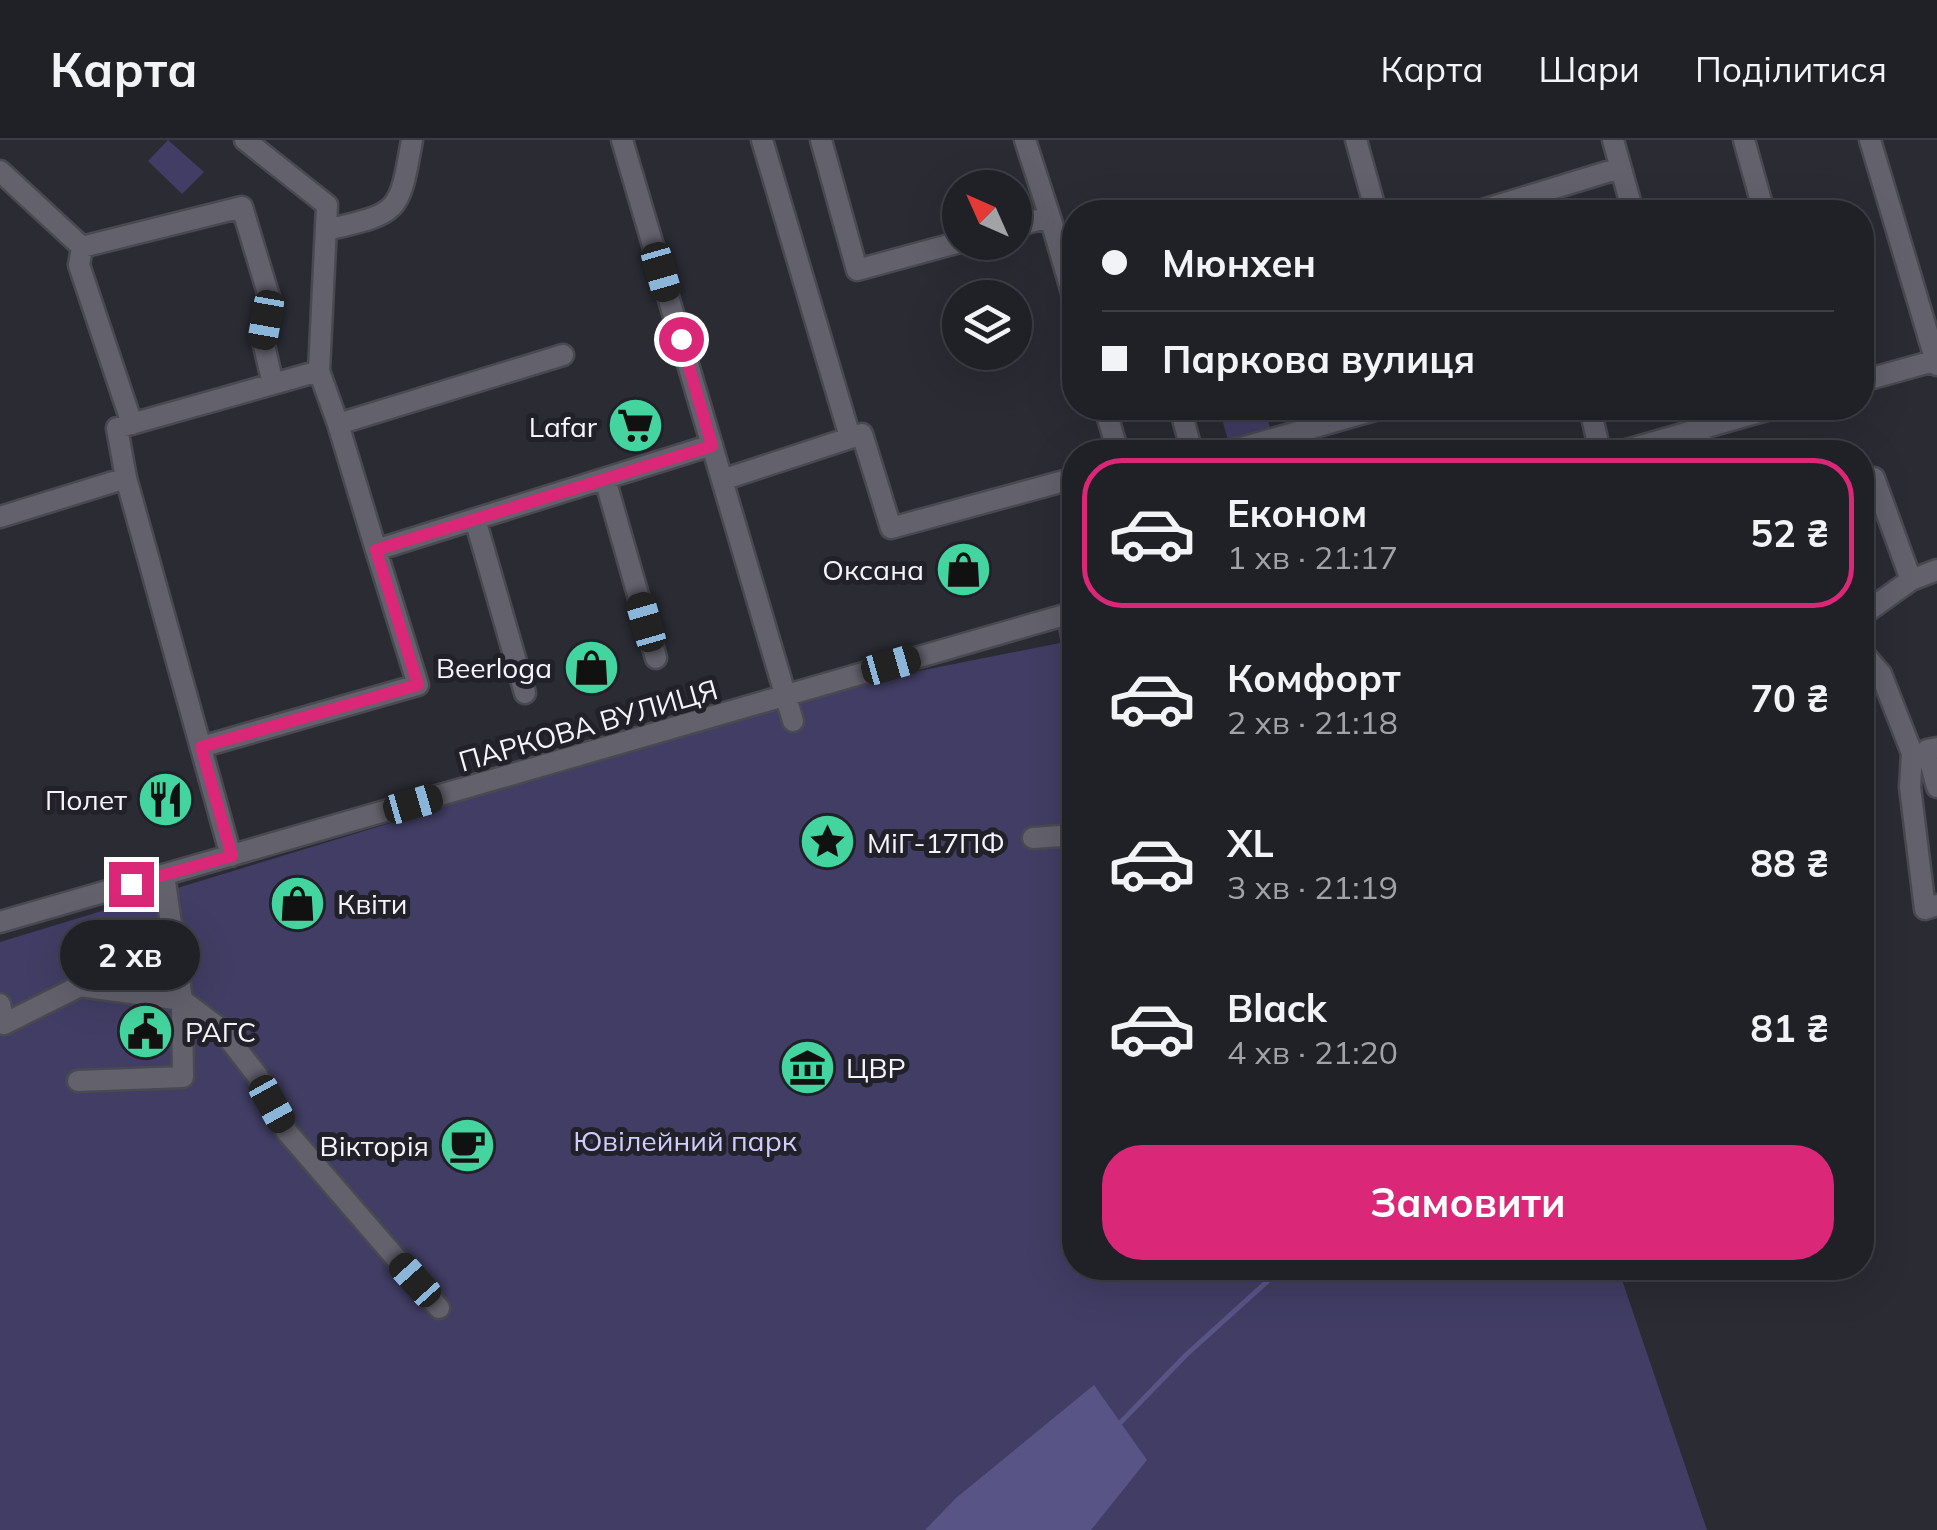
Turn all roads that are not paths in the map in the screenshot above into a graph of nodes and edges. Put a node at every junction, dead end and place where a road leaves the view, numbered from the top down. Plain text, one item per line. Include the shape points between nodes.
1 (246, 140) edge
2 (412, 140) edge
3 (622, 140) edge
4 (762, 140) edge
5 (820, 140) edge
6 (1025, 140) edge
7 (1356, 140) edge
8 (1613, 140) edge
9 (1744, 140) edge
10 (1870, 140) edge
11 (1620, 168) junction
12 (0, 170) edge
13 (1373, 200) edge
14 (1515, 200) edge
15 (1629, 200) edge
16 (1761, 200) edge
17 (1050, 217) junction
18 (1032, 222) edge
19 (326, 230) junction
20 (82, 247) junction
21 (942, 247) edge
22 (1062, 258) edge
23 (563, 355) dead end
24 (1936, 362) edge
25 (319, 372) junction
26 (1874, 379) edge
27 (273, 384) junction
28 (1340, 420) edge
29 (1733, 420) edge
30 (132, 424) junction
31 (338, 424) junction
32 (1698, 430) junction
33 (850, 437) junction
34 (1269, 440) edge
35 (1662, 440) edge
36 (1701, 440) edge
37 (712, 446) junction
38 (126, 478) junction
39 (1874, 478) edge
40 (605, 479) junction
41 (722, 480) junction
42 (1062, 482) edge
43 (0, 517) edge
44 (476, 519) junction
45 (376, 550) junction
46 (1937, 570) edge
47 (1911, 580) junction
48 (1874, 606) edge
49 (1062, 616) edge
50 (656, 658) dead end
51 (1874, 666) edge
52 (525, 693) dead end
53 (786, 696) junction
54 (792, 721) dead end
55 (201, 747) junction
56 (1925, 750) edge
57 (1937, 787) edge
58 (1062, 836) edge
59 (1033, 838) dead end
60 (232, 856) junction
61 (164, 875) junction
62 (1937, 905) edge
63 (0, 922) edge
64 (182, 1000) junction
65 (0, 1004) edge
66 (78, 1081) dead end
67 (440, 1308) dead end

1 - 19 street via 327,206
2 - 19 street via 401,198 378,218
3 - 37 street
4 - 33 street
5 - 21 street via 858,270
6 - 17 street
7 - 13 street
8 - 11 street
9 - 16 street
10 - 24 street
11 - 14 street
11 - 15 street
12 - 20 street
17 - 18 street
17 - 22 street
19 - 25 street
20 - 27 street via 242,206 270,300 263,341
20 - 30 street via 79,266
23 - 31 street
24 - 26 street
25 - 27 street
25 - 31 street
27 - 30 street
28 - 34 street
29 - 32 street
30 - 38 street via 117,428
31 - 45 street
32 - 35 street
32 - 36 street
33 - 41 street
33 - 42 street via 862,434 891,528
37 - 40 street
37 - 41 street
38 - 43 street
38 - 55 street
39 - 47 street
40 - 44 street
40 - 50 street
41 - 53 street
44 - 45 street
44 - 52 street
45 - 55 street via 418,685
46 - 47 street
47 - 48 street
49 - 53 street, ПАРКОВА ВУЛИЦЯ
51 - 56 street
53 - 54 street
53 - 60 street, ПАРКОВА ВУЛИЦЯ
55 - 60 street
56 - 57 street
56 - 62 street via 1910,787 1925,909
58 - 59 street
60 - 61 street, ПАРКОВА ВУЛИЦЯ
61 - 63 street, ПАРКОВА ВУЛИЦЯ
61 - 64 street
64 - 65 street via 80,986 4,1024
64 - 66 street via 183,1077
64 - 67 street via 222,1030 257,1075 287,1132

